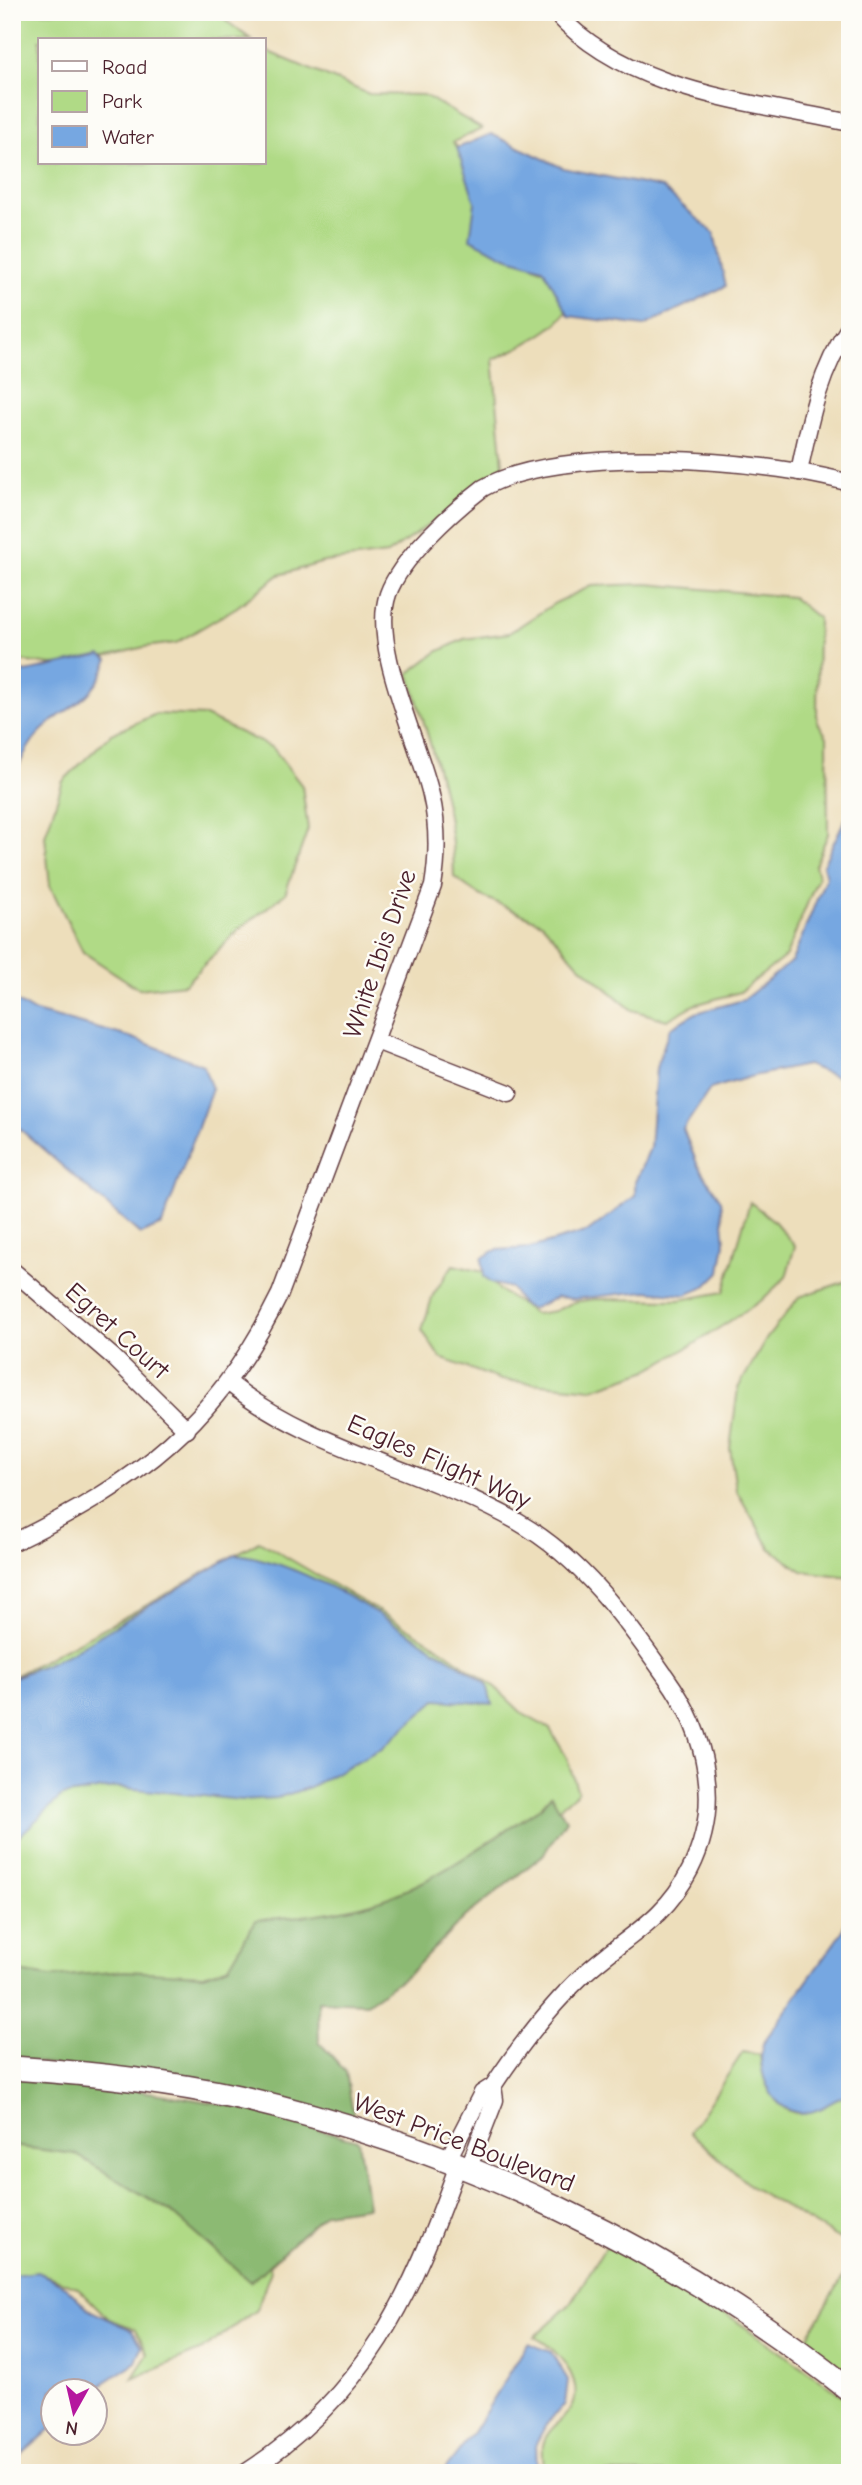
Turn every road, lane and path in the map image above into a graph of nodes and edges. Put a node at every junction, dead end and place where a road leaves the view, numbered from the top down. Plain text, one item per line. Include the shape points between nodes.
1 (555, 12) edge
2 (850, 123) edge
3 (850, 326) edge
4 (799, 472) junction
5 (850, 483) edge
6 (376, 1041) junction
7 (509, 1093) dead end
8 (12, 1270) edge
9 (229, 1383) junction
10 (187, 1430) junction
11 (12, 1543) edge
12 (12, 2068) edge
13 (458, 2165) junction
14 (850, 2390) edge
15 (245, 2473) edge

1 - 2 street via 605,54 645,74
3 - 4 street via 819,382
4 - 5 street, White Ibis Drive
4 - 6 street, White Ibis Drive via 660,460 585,464 510,477 474,495 401,570 387,596 383,632 432,798 436,858 427,906
6 - 7 street
6 - 9 street, White Ibis Drive via 280,1294
8 - 10 street, Egret Court via 112,1356
9 - 10 street, White Ibis Drive
9 - 13 street, Eagles Flight Way via 279,1418 494,1509 558,1549 630,1625 684,1702 699,1735 707,1812 699,1850 682,1884 647,1927 595,1965 530,2032 492,2086 482,2093
10 - 11 street, White Ibis Drive via 99,1495
12 - 13 street, West Price Boulevard via 124,2078 236,2097 342,2125
13 - 14 street, West Price Boulevard via 582,2219 673,2267
13 - 15 street, Eagles Flight Way via 419,2270 378,2346 326,2409

